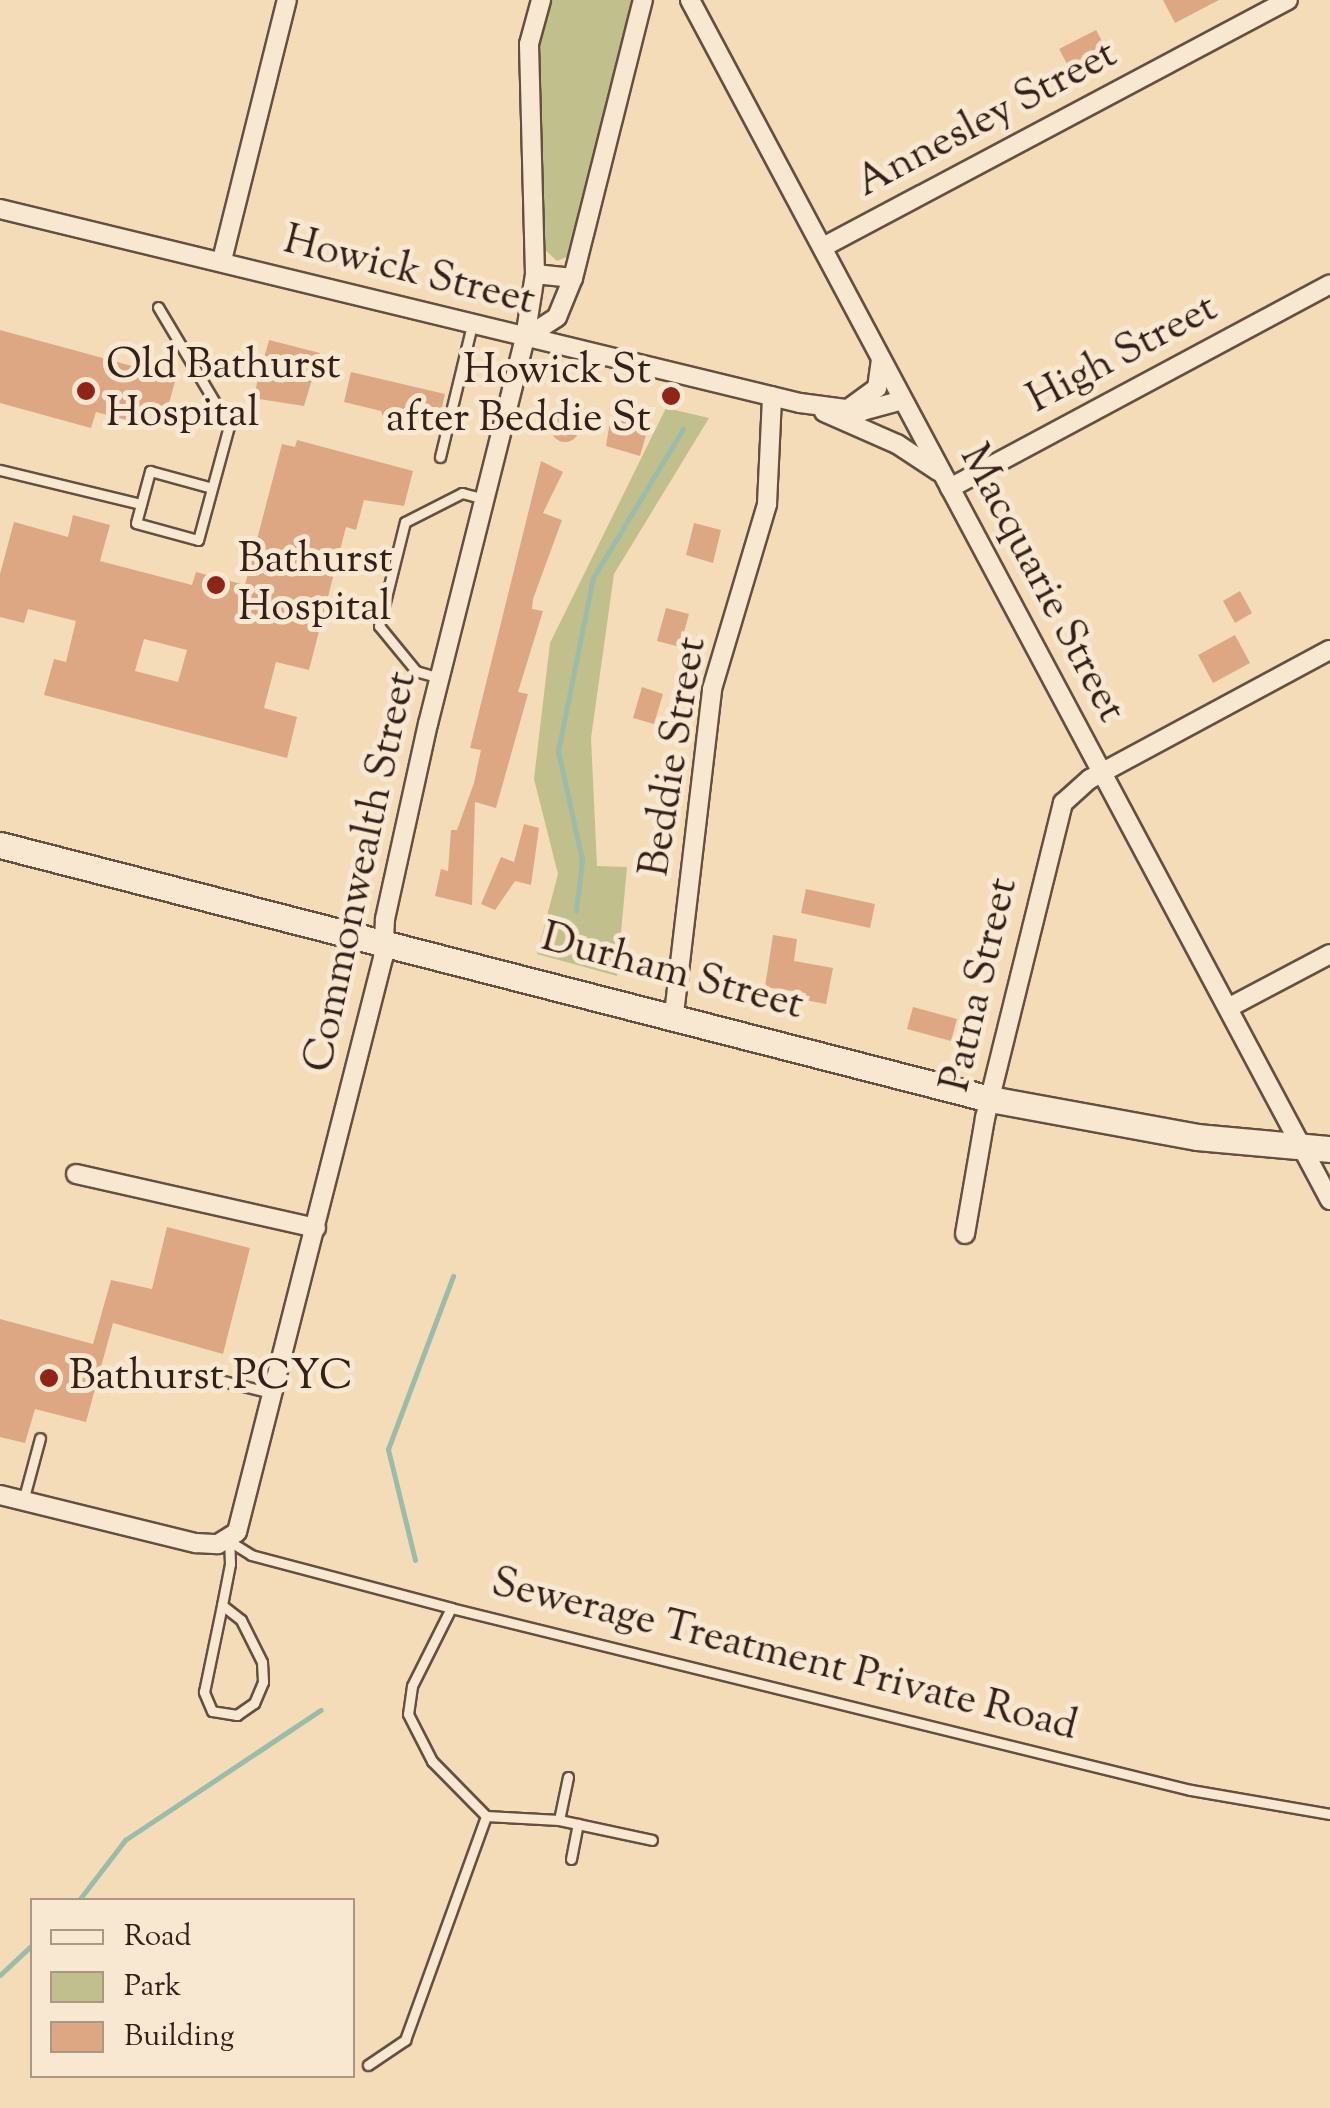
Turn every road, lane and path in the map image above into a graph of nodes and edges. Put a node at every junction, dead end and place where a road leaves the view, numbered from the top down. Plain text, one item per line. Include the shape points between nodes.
1 (287, 0) edge
2 (540, 0) edge
3 (643, 0) edge
4 (690, 0) edge
5 (1288, 0) edge
6 (0, 208) edge
7 (824, 246) junction
8 (222, 260) junction
9 (535, 274) junction
10 (573, 278) junction
11 (1330, 284) edge
12 (158, 307) dead end
13 (472, 325) junction
14 (525, 338) junction
15 (881, 358) junction
16 (772, 396) junction
17 (903, 400) junction
18 (800, 403) junction
19 (848, 409) junction
20 (912, 417) junction
21 (868, 430) junction
22 (440, 457) dead end
23 (0, 470) edge
24 (947, 482) junction
25 (212, 488) junction
26 (484, 500) junction
27 (141, 504) junction
28 (1330, 650) edge
29 (440, 678) junction
30 (1101, 772) junction
31 (0, 844) edge
32 (384, 940) junction
33 (1330, 954) edge
34 (1228, 1008) junction
35 (674, 1014) junction
36 (990, 1100) junction
37 (1302, 1147) junction
38 (1330, 1149) edge
39 (76, 1174) dead end
40 (1330, 1200) edge
41 (316, 1228) junction
42 (965, 1234) dead end
43 (191, 1373) dead end
44 (271, 1393) junction
45 (40, 1438) dead end
46 (0, 1495) edge
47 (23, 1500) junction
48 (228, 1541) junction
49 (222, 1605) junction
50 (452, 1608) junction
51 (568, 1777) dead end
52 (1330, 1814) edge
53 (486, 1816) junction
54 (559, 1820) junction
55 (578, 1824) junction
56 (652, 1840) dead end
57 (571, 1859) dead end
58 (368, 2065) dead end

1 - 8 street
2 - 9 street, Commonwealth Street via 529,44
3 - 10 street
4 - 7 street, Macquarie Street
5 - 7 street, Annesley Street
6 - 8 street, Howick Street
7 - 15 street, Macquarie Street
8 - 13 street, Howick Street
9 - 10 street
9 - 14 street, Commonwealth Street
10 - 14 street via 557,316
11 - 24 street, High Street
12 - 25 lane via 228,426
13 - 14 street, Howick Street
13 - 22 lane
14 - 16 street, Howick Street
14 - 26 street, Commonwealth Street
15 - 17 street, Macquarie Street
15 - 19 street via 877,388
16 - 18 street, Howick Street
16 - 35 street, Beddie Street via 767,504 712,689
17 - 19 street, Howick Street via 874,410
17 - 20 street, Macquarie Street
18 - 19 street, Howick Street
18 - 21 street, Howick Street
20 - 21 street
20 - 24 street, Macquarie Street
21 - 24 street, Howick Street via 914,452
23 - 27 lane
24 - 30 street, Macquarie Street
25 - 27 lane via 150,471
25 - 27 lane via 198,540 136,523
26 - 29 street, Commonwealth Street
26 - 29 lane via 462,492 406,522 379,626 416,671
28 - 30 street, Patna Street
29 - 32 street, Commonwealth Street
30 - 34 street, Macquarie Street
30 - 36 street, Patna Street via 1071,792 1057,817
31 - 32 main road, Durham Street
32 - 35 main road, Durham Street
32 - 41 street, Commonwealth Street
33 - 34 street
34 - 37 street, Macquarie Street
35 - 36 main road, Durham Street
36 - 37 main road, Durham Street via 1138,1129
36 - 42 street, Patna Street
37 - 38 main road, Durham Street
37 - 40 street, Macquarie Street
39 - 41 street
41 - 44 street, Commonwealth Street
43 - 44 lane
44 - 48 street, Commonwealth Street via 237,1532
45 - 47 lane
46 - 47 street
47 - 48 street via 196,1543
48 - 49 lane
48 - 50 lane, Sewerage Treatment Private Road via 251,1555
49 - 49 lane via 240,1620 262,1662 254,1704 237,1715 212,1711 204,1692
50 - 52 lane, Sewerage Treatment Private Road via 1191,1790
50 - 53 lane via 412,1686 408,1714 432,1761
51 - 54 lane
53 - 54 lane
53 - 58 lane via 404,2040
54 - 55 lane
55 - 56 lane
55 - 57 lane

